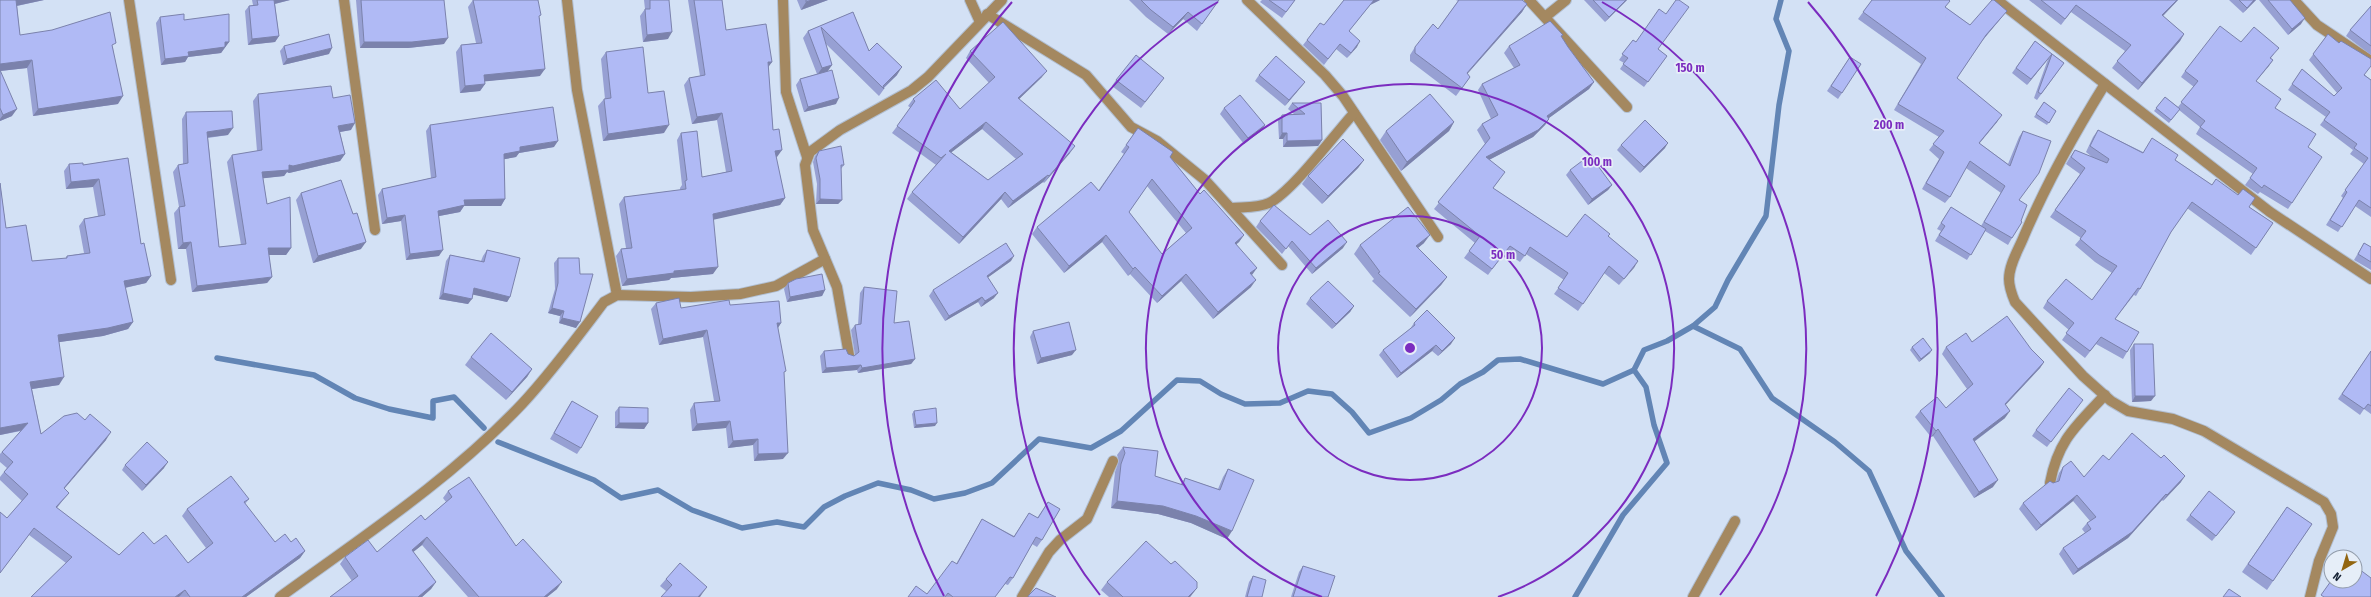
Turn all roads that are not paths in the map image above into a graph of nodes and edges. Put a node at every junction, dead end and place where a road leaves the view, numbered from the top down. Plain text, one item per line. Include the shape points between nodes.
1 (129, 0) edge
2 (344, 0) edge
3 (567, 0) edge
4 (783, 0) edge
5 (970, 0) edge
6 (1002, 0) edge
7 (1247, 0) edge
8 (1529, 0) edge
9 (1566, 0) edge
10 (1997, 0) edge
11 (2294, 0) edge
12 (988, 14) junction
13 (1545, 17) junction
14 (980, 22) junction
15 (2371, 61) edge
16 (2105, 84) junction
17 (1628, 107) dead end
18 (1354, 113) junction
19 (807, 157) junction
20 (1232, 208) junction
21 (375, 230) dead end
22 (1438, 236) dead end
23 (825, 259) junction
24 (1282, 265) dead end
25 (2371, 279) edge
26 (171, 280) dead end
27 (617, 295) junction
28 (849, 354) edge
29 (2105, 395) junction
30 (1113, 461) dead end
31 (2050, 483) edge
32 (1735, 521) dead end
33 (280, 597) edge
34 (1022, 597) edge
35 (1694, 597) edge
36 (2310, 597) edge

1 - 26 street
2 - 21 street
3 - 27 street via 577,90
4 - 19 street via 786,92
5 - 14 street
6 - 12 street
7 - 18 street via 1325,75
8 - 13 street
9 - 13 street
10 - 16 street
11 - 15 street via 2317,25
12 - 14 street
12 - 20 street via 1086,76 1131,126 1178,157
13 - 17 street
14 - 19 street via 928,77 912,90 840,130
16 - 25 street via 2270,212
16 - 29 street via 2062,155 2035,210 2009,278 2015,302 2083,376
18 - 20 street via 1307,167 1270,202 1260,206
18 - 22 street
19 - 23 street via 805,165 813,230
20 - 24 street
23 - 27 street via 776,286 740,294 691,297
23 - 28 street via 838,287
27 - 33 street via 604,302 523,403 471,453 426,491
29 - 31 street via 2063,443 2055,460
29 - 36 street via 2128,411 2173,419 2204,431 2324,502 2331,514 2333,526 2319,561
30 - 34 street via 1087,519 1049,552
32 - 35 street

